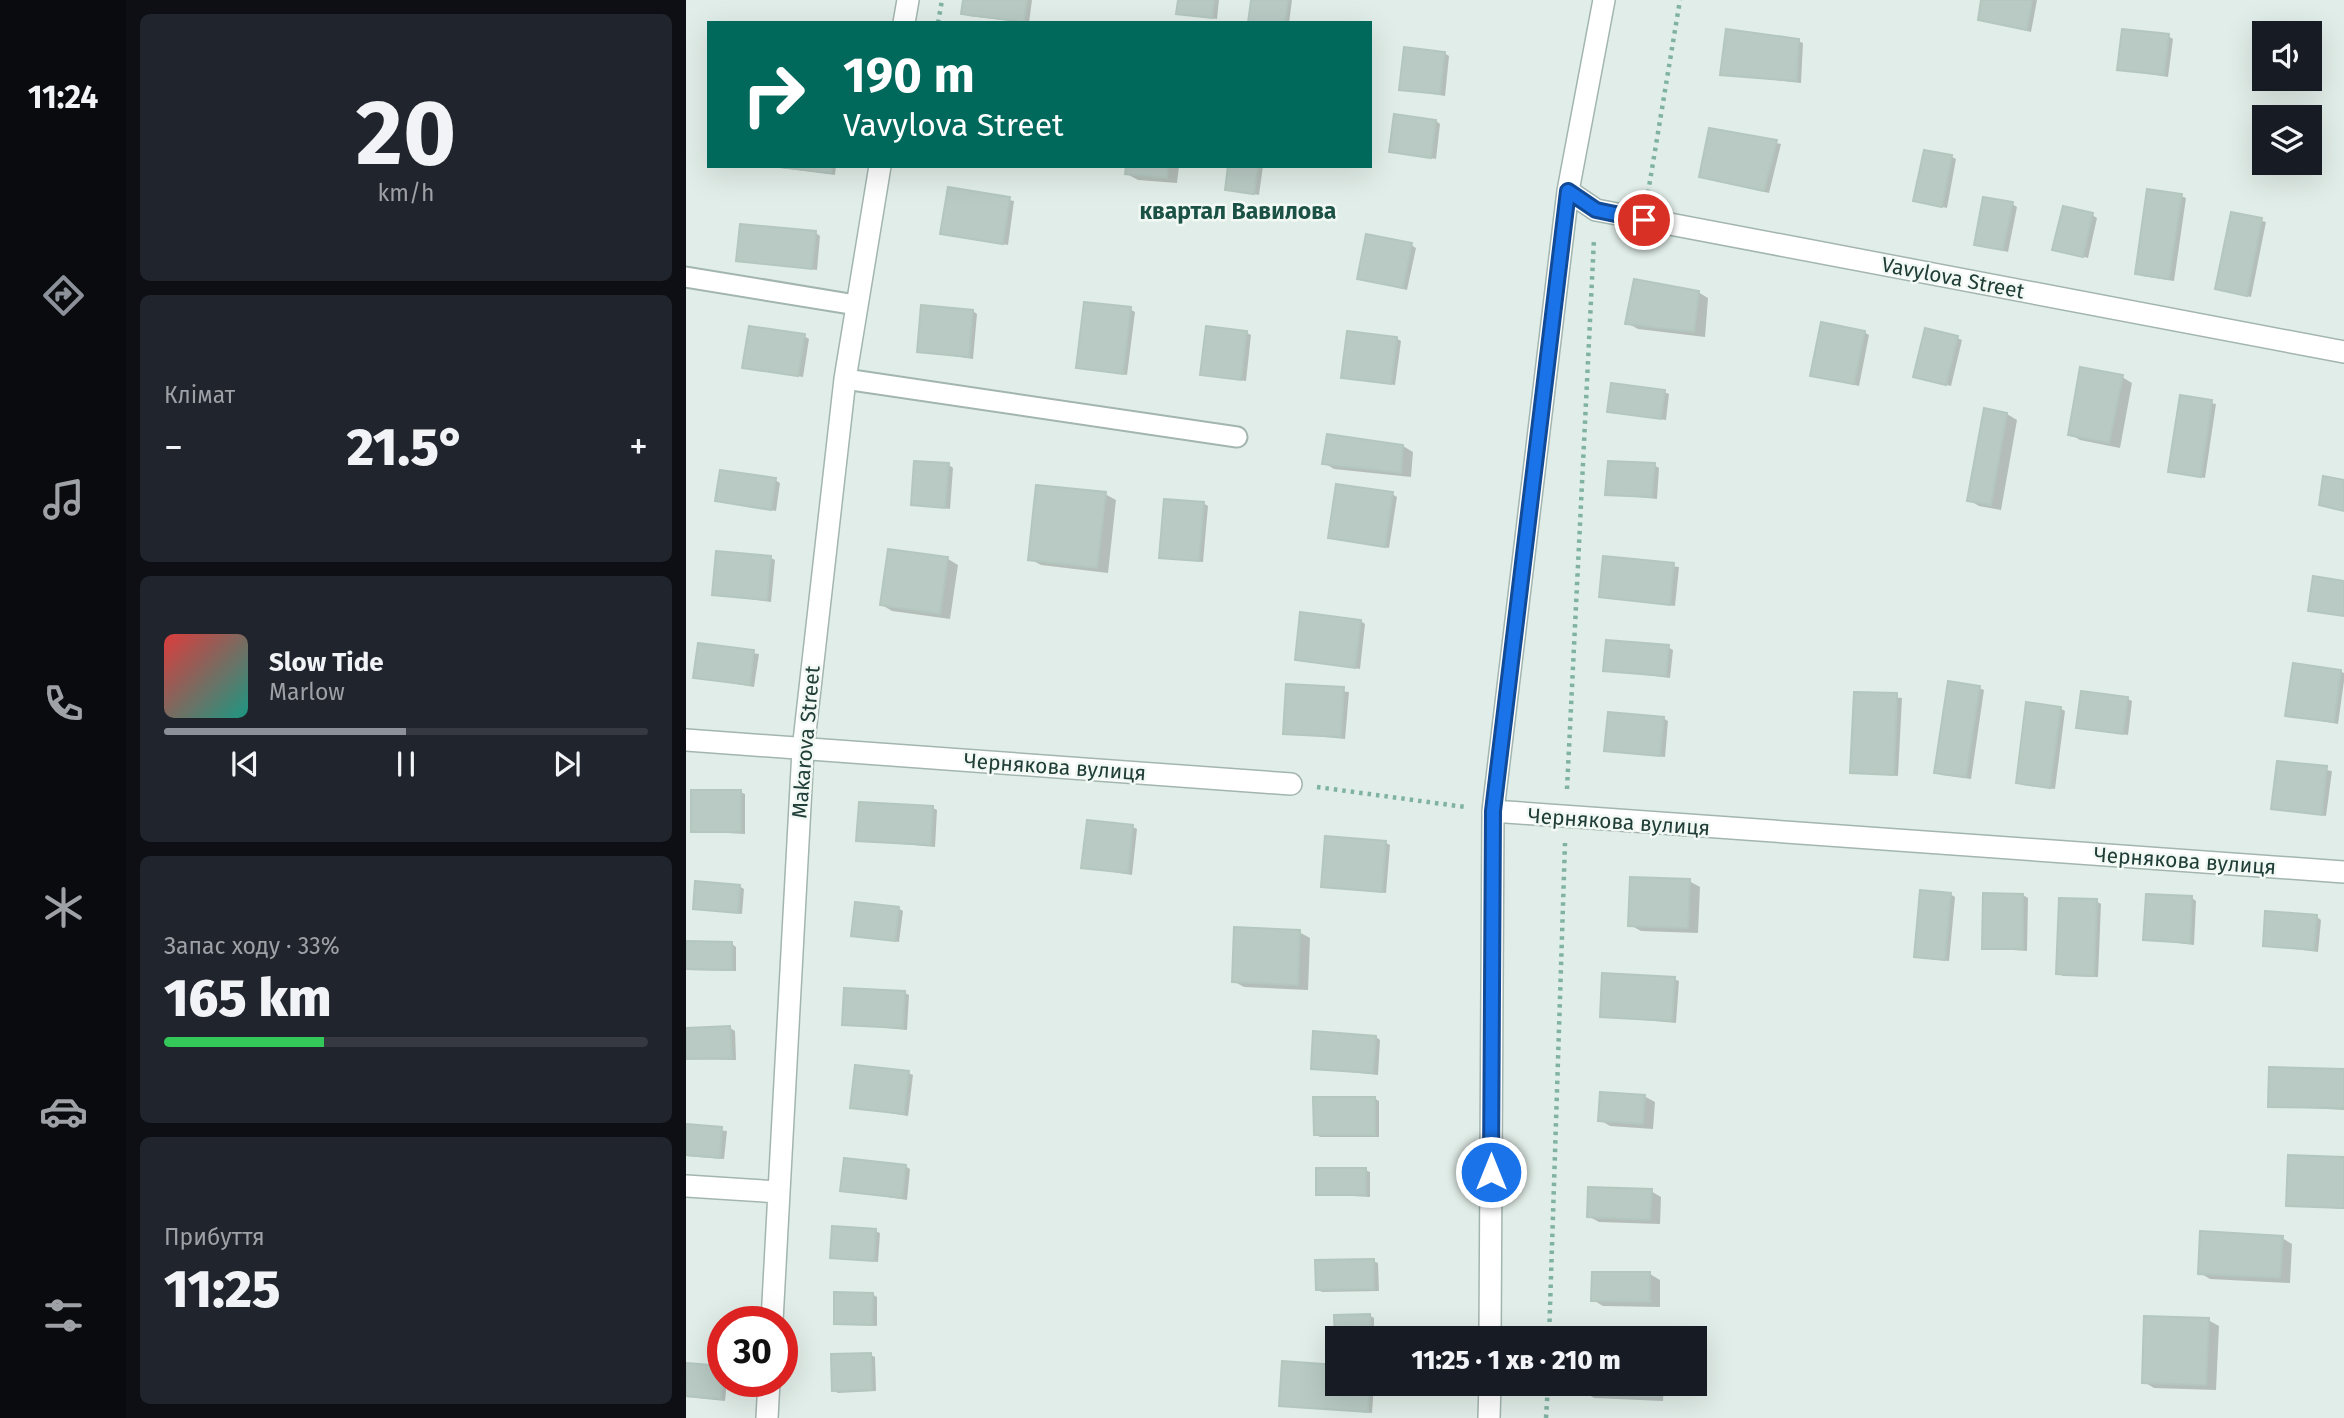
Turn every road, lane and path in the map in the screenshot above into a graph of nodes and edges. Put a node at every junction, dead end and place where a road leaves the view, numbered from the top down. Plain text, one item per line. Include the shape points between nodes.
1 (908, 0) edge
2 (942, 0) edge
3 (1604, 0) edge
4 (1680, 0) edge
5 (904, 21) edge
6 (938, 21) edge
7 (880, 168) edge
8 (1568, 191) junction
9 (1596, 210) junction
10 (1644, 220) junction
11 (686, 277) edge
12 (856, 305) junction
13 (2344, 352) edge
14 (845, 379) junction
15 (1237, 437) dead end
16 (686, 740) edge
17 (803, 750) junction
18 (1291, 784) joint
19 (1493, 811) junction
20 (1566, 818) junction
21 (2344, 872) edge
22 (686, 1186) edge
23 (779, 1192) junction
24 (773, 1306) edge
25 (1490, 1326) edge
26 (1549, 1326) edge
27 (1490, 1396) edge
28 (1547, 1396) edge
29 (768, 1397) edge
30 (766, 1418) edge
31 (1489, 1418) edge
32 (1546, 1418) edge

1 - 5 street
2 - 6 path
3 - 8 street
4 - 10 path
7 - 12 street, Makarova Street
8 - 9 street, Vavylova Street
8 - 19 street
9 - 10 street, Vavylova Street
9 - 20 path
10 - 13 street, Vavylova Street
11 - 12 lane
12 - 14 street, Makarova Street
14 - 15 lane
14 - 17 street, Makarova Street
16 - 17 street, Чернякова вулиця
17 - 18 street, Чернякова вулиця
17 - 23 street, Makarova Street
18 - 19 path
19 - 20 street, Чернякова вулиця
19 - 25 street
20 - 21 street, Чернякова вулиця
20 - 26 path
22 - 23 street
23 - 24 street, Makarova Street
27 - 31 street
28 - 32 path
29 - 30 street

